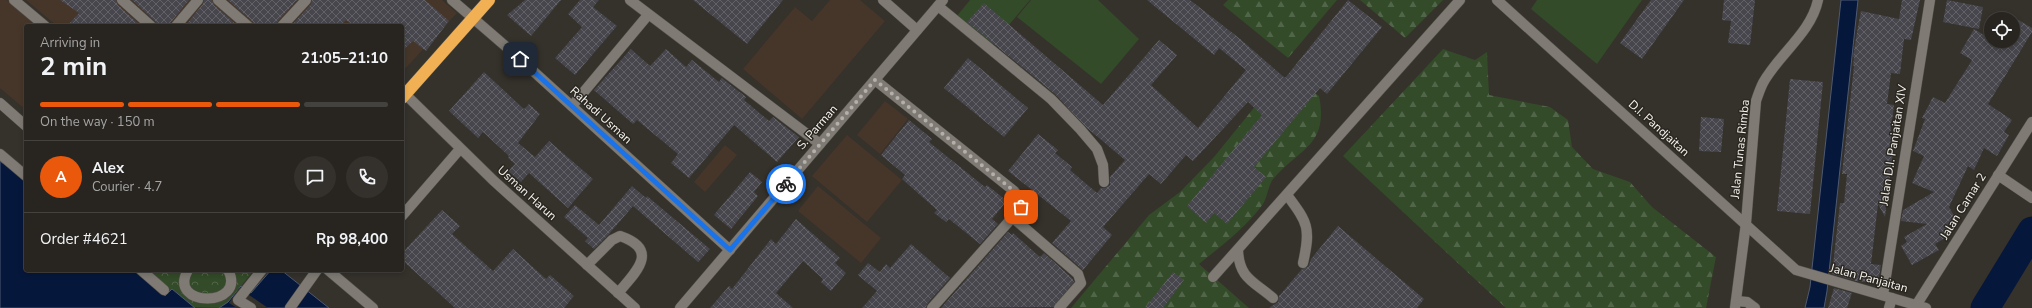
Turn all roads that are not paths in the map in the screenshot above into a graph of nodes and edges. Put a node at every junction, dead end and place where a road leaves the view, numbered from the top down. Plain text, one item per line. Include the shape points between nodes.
1 (14, 0) edge
2 (122, 0) edge
3 (198, 0) edge
4 (218, 0) edge
5 (306, 0) edge
6 (452, 0) edge
7 (489, 0) edge
8 (630, 0) edge
9 (884, 0) edge
10 (1460, 0) edge
11 (1818, 0) edge
12 (1930, 0) edge
13 (1504, 2) edge
14 (940, 3) edge
15 (648, 15) junction
16 (473, 18) junction
17 (43, 24) edge
18 (149, 24) edge
19 (178, 24) edge
20 (246, 24) edge
21 (284, 24) edge
22 (917, 30) junction
23 (875, 80) junction
24 (404, 96) edge
25 (0, 103) edge
26 (572, 106) junction
27 (2032, 122) edge
28 (24, 124) edge
29 (820, 144) junction
30 (460, 148) junction
31 (0, 154) edge
32 (24, 174) edge
33 (1998, 175) junction
34 (1104, 182) dead end
35 (1287, 195) junction
36 (2032, 198) edge
37 (404, 214) edge
38 (1012, 217) junction
39 (1746, 223) junction
40 (730, 250) junction
41 (1238, 250) junction
42 (1303, 263) dead end
43 (586, 265) junction
44 (143, 272) edge
45 (188, 272) edge
46 (228, 272) edge
47 (260, 272) edge
48 (316, 272) edge
49 (330, 272) edge
50 (1804, 274) joint
51 (1213, 278) dead end
52 (164, 290) dead end
53 (618, 294) junction
54 (1888, 296) junction
55 (1273, 298) dead end
56 (1736, 304) edge
57 (1922, 306) edge
58 (251, 308) edge
59 (290, 308) edge
60 (373, 308) edge
61 (635, 308) edge
62 (680, 308) edge
63 (932, 308) edge
64 (1060, 308) edge
65 (1755, 308) edge
66 (1888, 308) edge

1 - 17 street
2 - 18 street
3 - 19 street
4 - 20 street
5 - 21 street
6 - 16 street, Rahadi Usman
7 - 16 highway
8 - 15 street
9 - 22 street
10 - 35 street
11 - 39 street, Jalan Tunas Rimba via 1814,15 1770,72 1756,101
12 - 54 street, Jalan D.I. Panjaitan XIV
13 - 39 street, D.I. Pandjaitan
14 - 22 street, S. Parman
14 - 34 street via 1052,99 1080,129 1097,150
15 - 26 street
15 - 29 street
16 - 24 highway
16 - 26 street, Rahadi Usman
22 - 23 street, S. Parman
23 - 29 street, S. Parman
23 - 38 street via 1020,197 1021,207
24 - 30 street, Usman Harun
25 - 28 street
26 - 40 street, Rahadi Usman
27 - 33 street, Jalan Camar 2
29 - 40 street, S. Parman
30 - 37 street
30 - 43 street, Usman Harun
31 - 32 street
33 - 36 street
33 - 57 street, Jalan Camar 2
35 - 41 street
35 - 42 street via 1303,216 1306,226 1308,241
38 - 63 street
38 - 64 street via 1078,274 1081,282
39 - 50 street, D.I. Pandjaitan via 1788,264
39 - 56 street, Jalan Tunas Rimba
40 - 62 street, S. Parman
41 - 51 street
41 - 55 street via 1238,263 1242,273
43 - 53 street, Usman Harun
43 - 53 street via 612,240 620,236 631,239 643,256 641,266
44 - 52 street
45 - 46 street via 186,289 191,296 211,303 228,292
47 - 58 street via 238,300
48 - 59 street
49 - 60 street
50 - 54 street, Jalan Panjaitan
53 - 61 street, Usman Harun
54 - 57 street, Jalan Panjaitan
54 - 66 street, Jalan D.I. Panjaitan XIV
56 - 65 street via 1747,302

